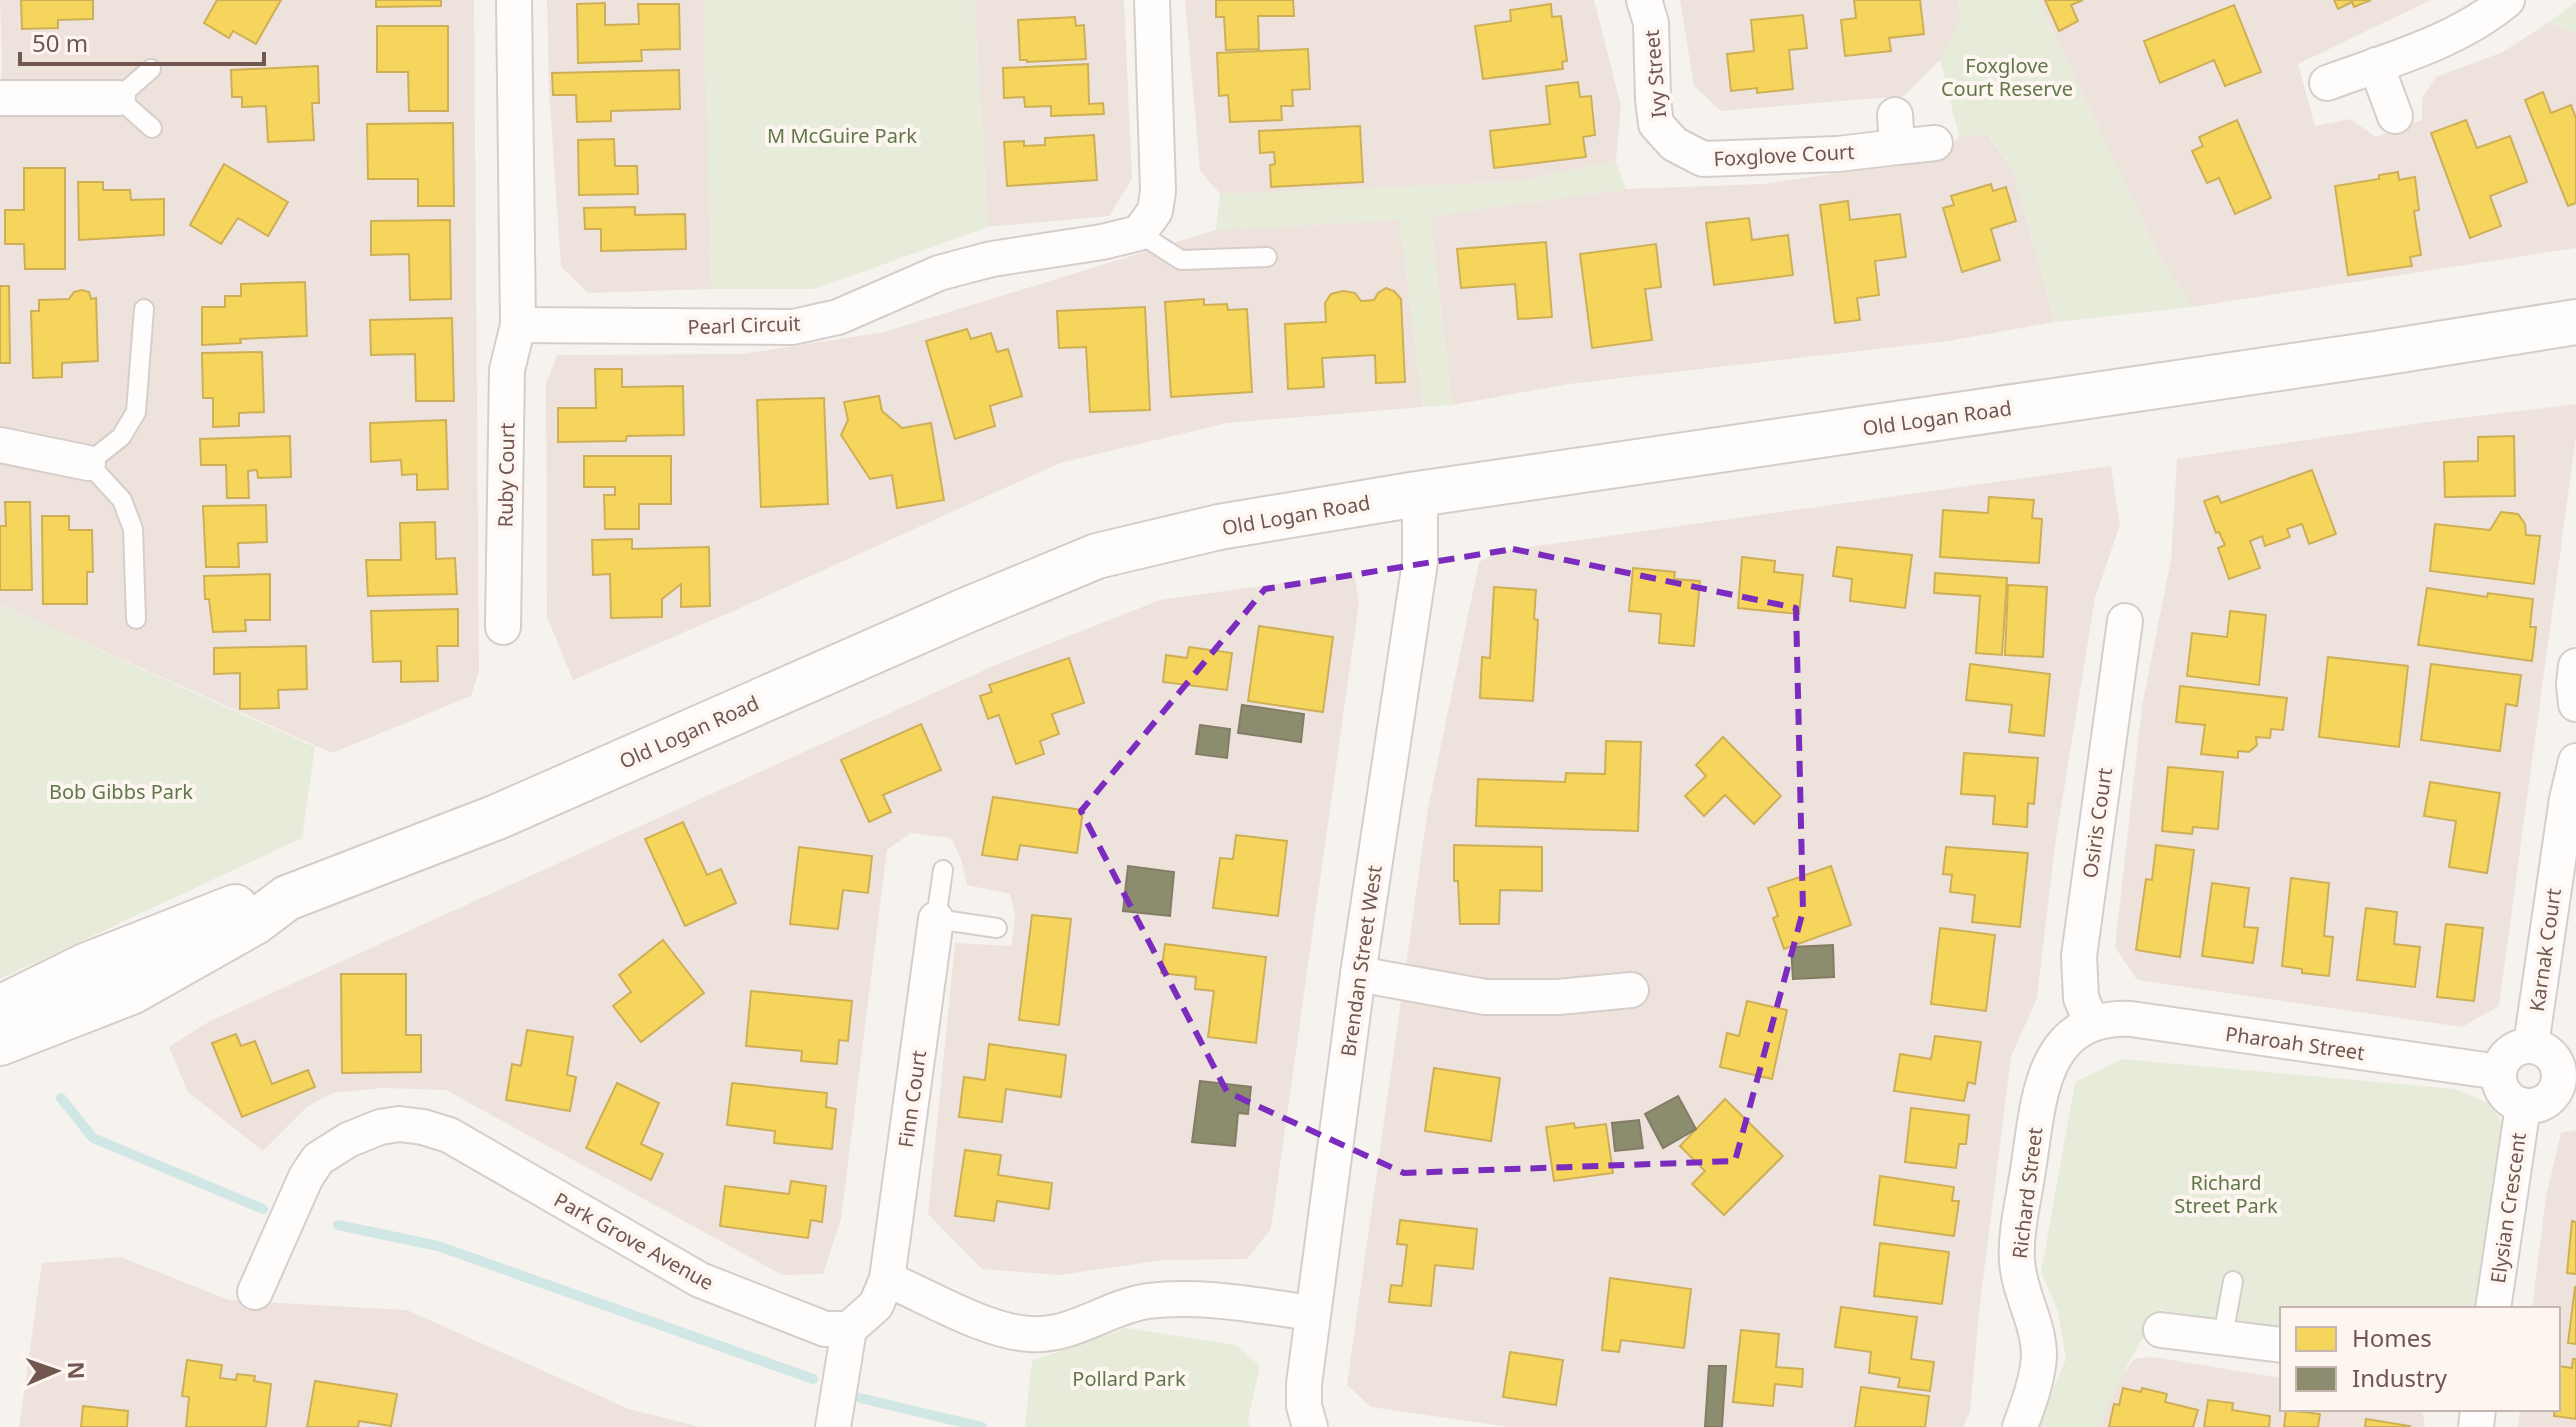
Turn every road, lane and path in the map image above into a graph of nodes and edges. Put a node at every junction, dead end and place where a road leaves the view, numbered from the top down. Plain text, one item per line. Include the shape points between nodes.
1 (514, 0) edge
2 (1152, 0) edge
3 (1644, 0) edge
4 (2507, 0) edge
5 (2376, 65) junction
6 (151, 69) dead end
7 (2327, 83) dead end
8 (0, 98) edge
9 (118, 98) junction
10 (2395, 116) dead end
11 (152, 128) dead end
12 (1935, 143) dead end
13 (1674, 144) joint
14 (1139, 233) junction
15 (1267, 257) dead end
16 (144, 309) dead end
17 (2576, 322) edge
18 (518, 325) junction
19 (2576, 344) edge
20 (2375, 354) junction
21 (0, 445) edge
22 (88, 463) junction
23 (1420, 494) junction
24 (136, 619) dead end
25 (2125, 621) dead end
26 (503, 627) dead end
27 (2576, 666) edge
28 (2576, 704) edge
29 (2576, 761) edge
30 (943, 870) dead end
31 (281, 902) junction
32 (936, 919) junction
33 (997, 928) dead end
34 (1358, 974) junction
35 (1631, 990) dead end
36 (0, 1008) edge
37 (2092, 1024) junction
38 (0, 1043) edge
39 (2531, 1045) junction
40 (2499, 1072) junction
41 (2568, 1080) edge
42 (2523, 1106) junction
43 (887, 1279) junction
44 (2233, 1281) dead end
45 (255, 1292) dead end
46 (2493, 1307) edge
47 (1313, 1313) junction
48 (849, 1329) junction
49 (2161, 1330) dead end
50 (2223, 1336) junction
51 (2280, 1345) edge
52 (833, 1427) edge
53 (1310, 1427) edge
54 (2020, 1427) edge

1 - 18 street
2 - 14 street via 1158,191 1155,211
3 - 13 street, Ivy Street via 1651,23 1656,124
4 - 5 street via 2462,31
5 - 7 street
5 - 10 street
6 - 9 lane
8 - 9 street
9 - 11 lane
12 - 13 street, Foxglove Court via 1896,131 1838,154 1703,159
14 - 15 lane via 1181,260
14 - 18 street, Pearl Circuit via 952,269 838,317 793,327
16 - 22 lane via 136,412 121,437
17 - 20 main road, Old Logan Road
18 - 26 street, Ruby Court via 507,370
19 - 20 main road, Old Logan Road
20 - 23 main road, Old Logan Road
21 - 22 street
22 - 24 lane via 122,500 133,529
23 - 31 main road, Old Logan Road via 1219,527 1097,556 497,817
23 - 34 street, Brendan Street West via 1420,562
25 - 37 street, Osiris Court via 2079,956 2081,998
27 - 28 street
29 - 39 street, Karnak Court
30 - 32 lane, Finn Court
31 - 36 main road, Old Logan Road via 247,902 85,966
31 - 38 main road, Old Logan Road via 131,992
32 - 33 lane
32 - 43 street, Finn Court
34 - 35 street via 1485,997
34 - 47 street, Brendan Street West
37 - 40 street, Pharoah Street via 2131,1019
37 - 54 street, Richard Street via 2053,1057 2042,1080 2017,1261 2039,1360
39 - 40 street via 2510,1052
39 - 41 street via 2553,1056
40 - 42 street via 2502,1090
41 - 42 street via 2548,1101
42 - 46 street, Elysian Crescent
43 - 47 street via 1003,1330 1030,1334 1058,1333 1144,1302 1170,1300
43 - 48 street via 876,1305
44 - 50 lane
45 - 48 street, Park Grove Avenue via 318,1159 364,1133 399,1124 449,1135 700,1280 825,1329
47 - 53 street, Brendan Street West via 1304,1384
48 - 52 street
49 - 50 street
50 - 51 street

